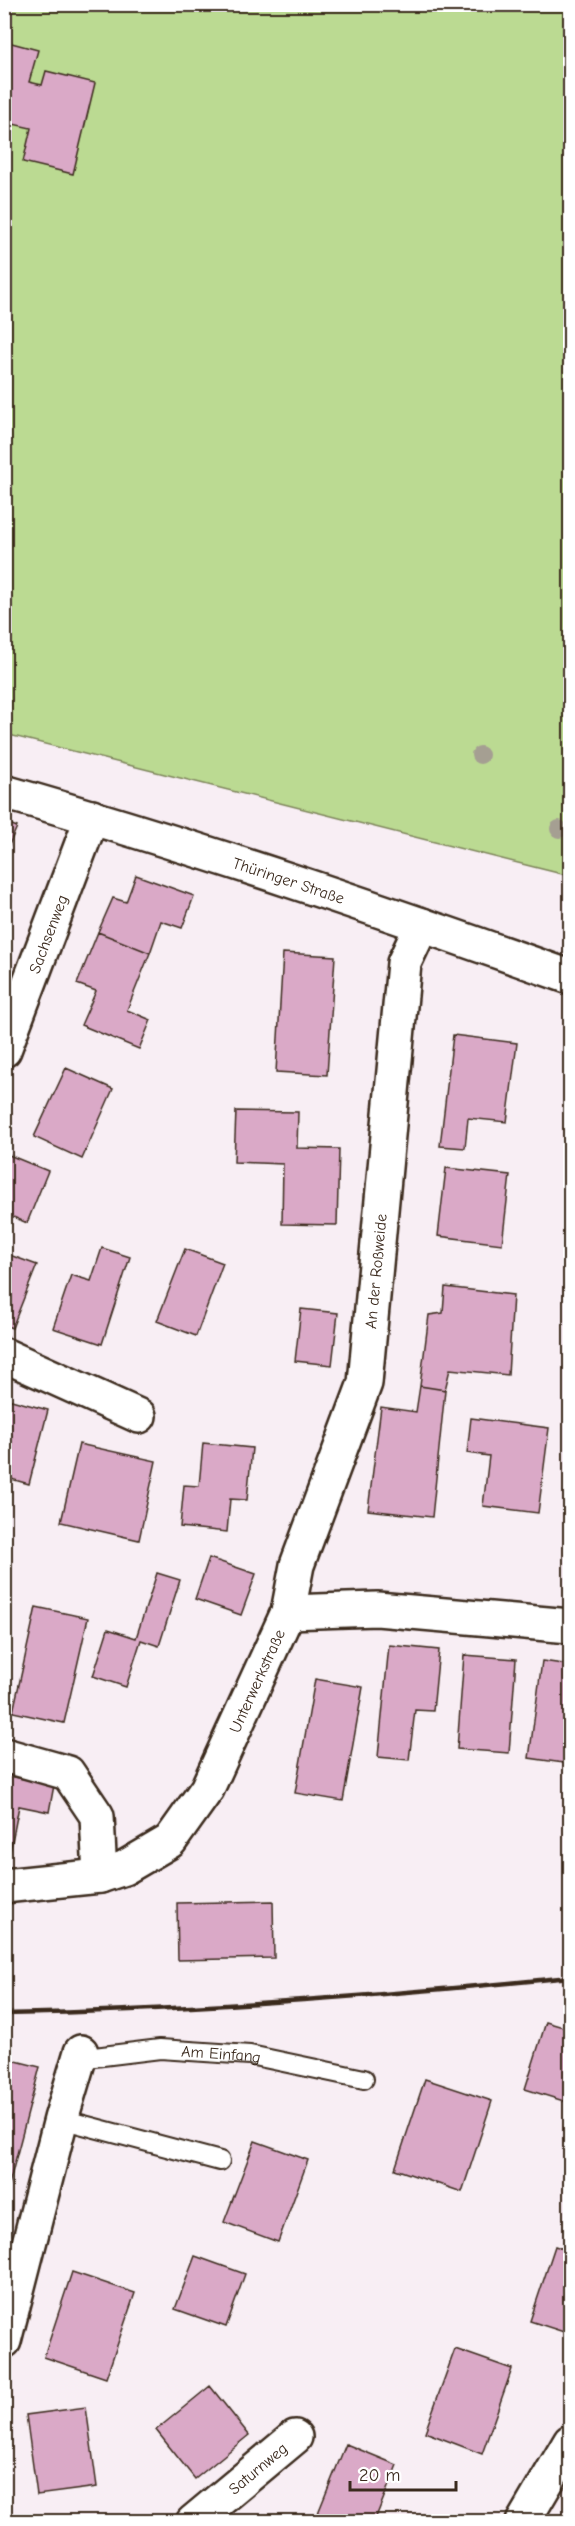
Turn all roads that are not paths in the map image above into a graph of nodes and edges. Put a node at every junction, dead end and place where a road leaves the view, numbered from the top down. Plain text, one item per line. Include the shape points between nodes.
1 (4, 792) edge
2 (92, 817) junction
3 (422, 925) junction
4 (570, 977) edge
5 (4, 1050) edge
6 (4, 1355) edge
7 (139, 1416) dead end
8 (288, 1612) junction
9 (570, 1626) edge
10 (4, 1755) edge
11 (100, 1876) junction
12 (4, 1886) edge
13 (79, 2055) joint
14 (364, 2079) dead end
15 (61, 2119) junction
16 (220, 2161) dead end
17 (4, 2341) edge
18 (295, 2437) dead end
19 (570, 2442) edge
20 (193, 2522) edge
21 (523, 2522) edge

1 - 2 street, Thüringer Straße
2 - 3 street, Thüringer Straße
2 - 5 street, Sachsenweg
3 - 4 street, Thüringer Straße
3 - 8 street, An der Roßweide via 404,963 364,1383 297,1565
6 - 7 street
8 - 9 street, Unterwerkstraße via 377,1609
8 - 11 street, Unterwerkstraße via 207,1789 171,1841 124,1868
10 - 11 street via 68,1773 97,1816
11 - 12 street, Unterwerkstraße
13 - 14 lane, Am Einfang via 160,2049 250,2055
13 - 15 street, Am Einfang
15 - 16 lane
15 - 17 street, Am Einfang
18 - 20 street, Saturnweg
19 - 21 street

